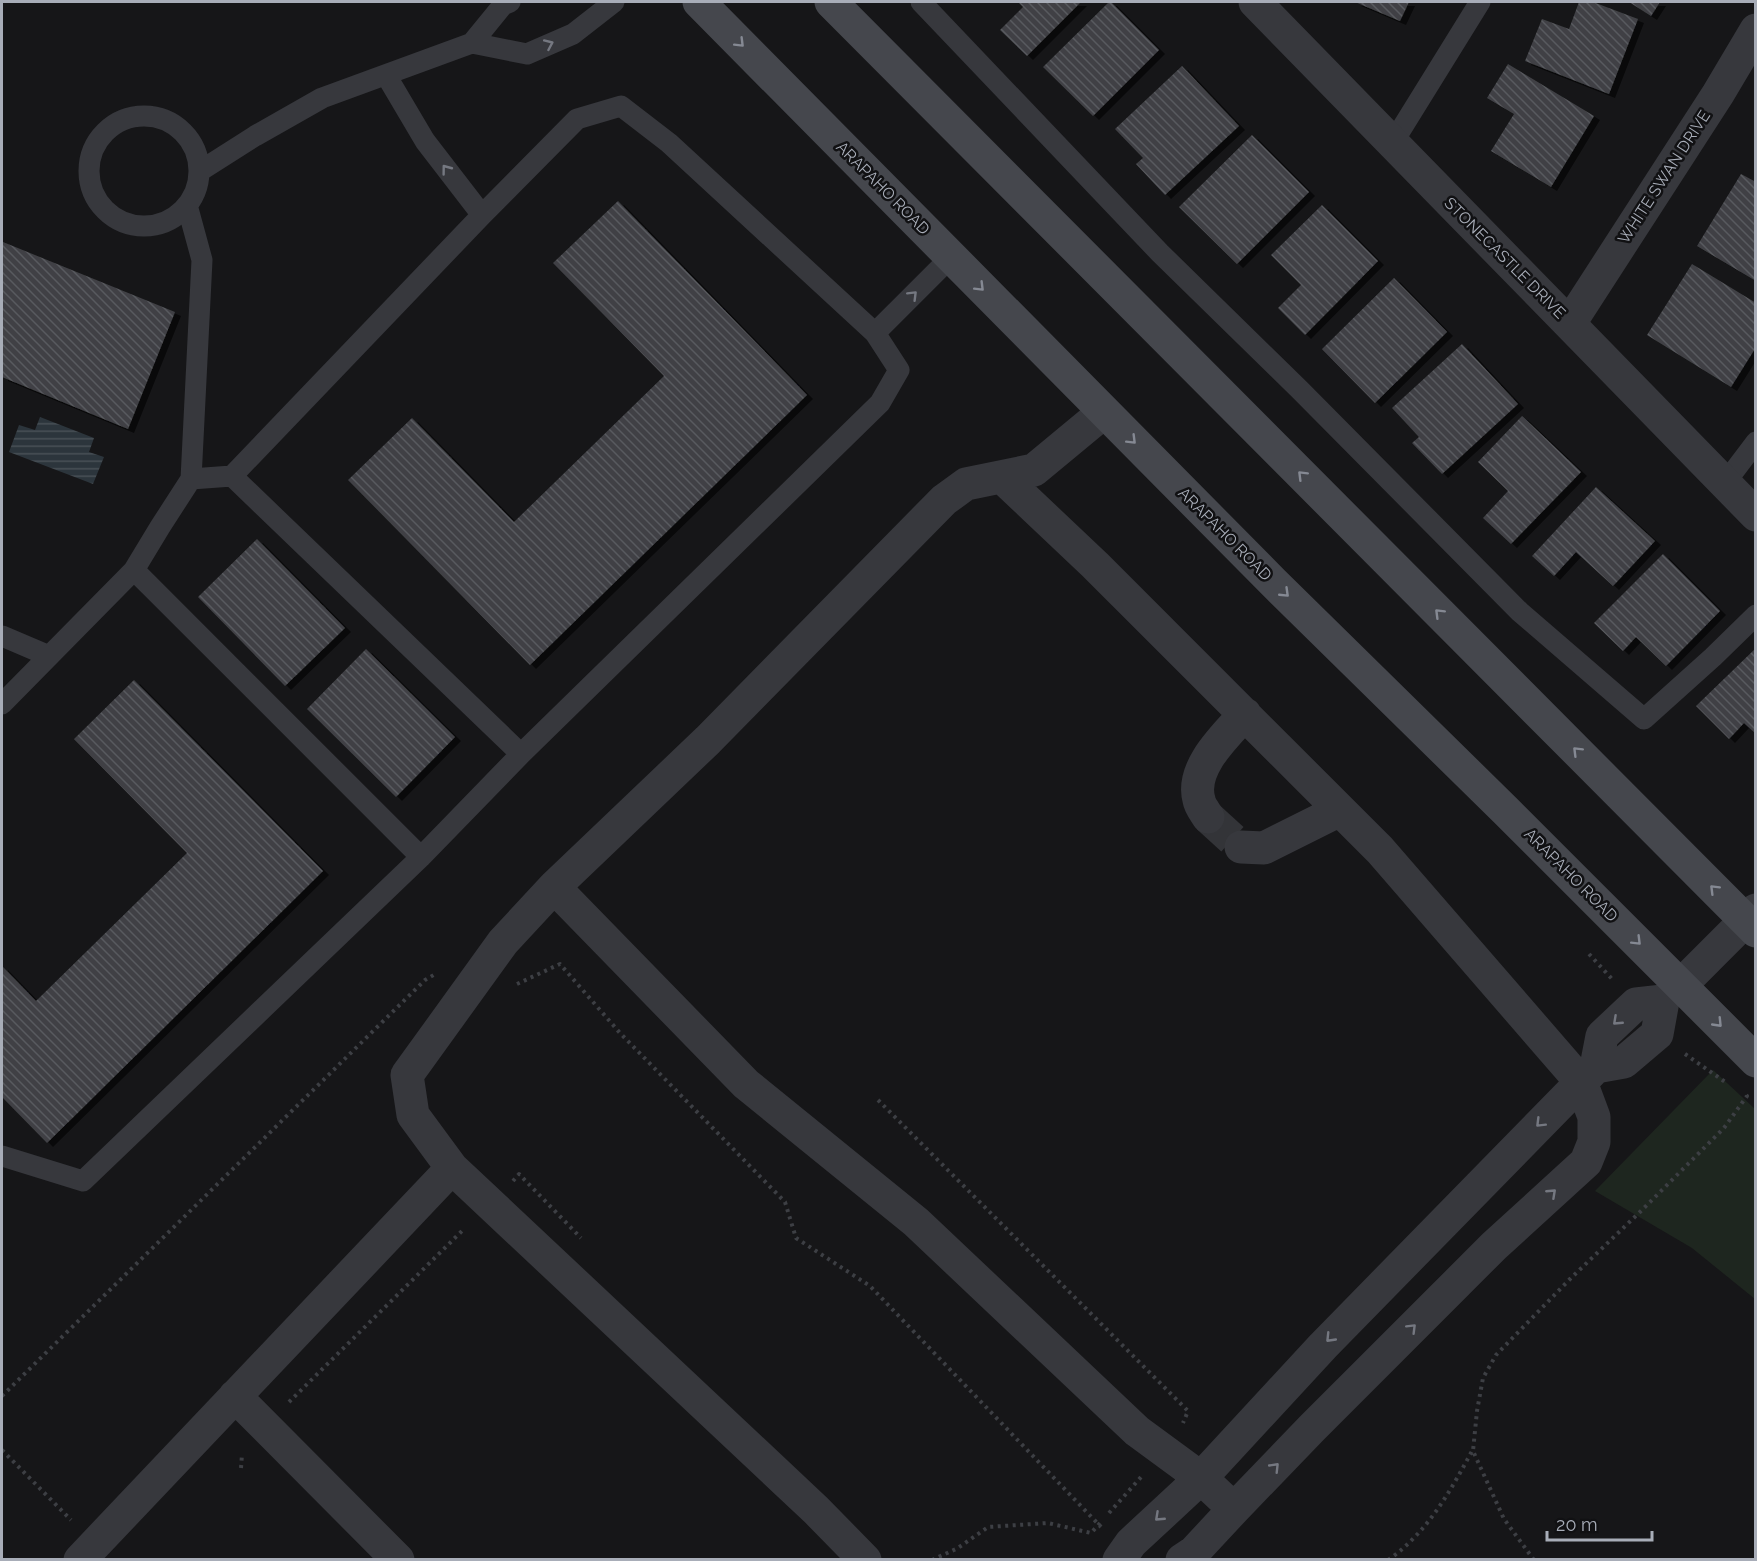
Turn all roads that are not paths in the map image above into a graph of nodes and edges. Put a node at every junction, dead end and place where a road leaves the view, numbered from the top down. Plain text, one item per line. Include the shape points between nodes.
1 (510, 2) edge
2 (614, 2) edge
3 (699, 2) edge
4 (831, 2) edge
5 (921, 2) edge
6 (1255, 2) edge
7 (1480, 2) edge
8 (1755, 30) edge
9 (472, 43) junction
10 (386, 75) junction
11 (1392, 144) junction
12 (200, 171) junction
13 (187, 205) junction
14 (482, 215) junction
15 (951, 257) junction
16 (1570, 323) junction
17 (875, 333) junction
18 (1104, 412) junction
19 (1755, 442) edge
20 (232, 476) junction
21 (1002, 477) junction
22 (191, 479) junction
23 (1725, 483) junction
24 (1755, 515) edge
25 (134, 570) junction
26 (1755, 615) edge
27 (2, 636) edge
28 (49, 656) junction
29 (2, 704) edge
30 (1245, 714) junction
31 (521, 754) junction
32 (1340, 810) junction
33 (1208, 817) tunnel mouth
34 (1241, 847) dead end
35 (421, 857) junction
36 (554, 887) junction
37 (1752, 920) edge
38 (1659, 1004) junction
39 (1755, 1061) edge
40 (1589, 1074) junction
41 (2, 1156) edge
42 (452, 1168) junction
43 (235, 1396) junction
44 (1201, 1478) junction
45 (1234, 1509) junction
46 (88, 1552) edge
47 (1122, 1555) edge
48 (398, 1560) edge
49 (865, 1560) edge
50 (1182, 1560) edge

1 - 9 lane via 502,5
9 -> 2 lane via 527,54 573,34
3 -> 15 main road, ARAPAHO ROAD
37 -> 4 main road
5 - 26 lane via 1160,253 1520,612 1644,718
6 - 11 street, STONECASTLE DRIVE
7 - 11 lane
8 - 16 street, WHITE SWAN DRIVE
9 - 10 lane
10 - 12 lane via 322,98
14 -> 10 lane via 425,141
11 - 16 street, STONECASTLE DRIVE
12 - 13 lane via 197,188
12 - 13 lane via 197,153 187,136 157,117 121,120 95,144 90,179 95,196 121,220 156,225
13 - 22 lane via 202,260
14 - 17 lane via 577,119 621,106 669,143
14 - 20 lane
17 -> 15 lane
15 -> 18 main road, ARAPAHO ROAD
16 - 23 street, STONECASTLE DRIVE
17 - 31 lane via 899,370 880,403
18 - 21 street via 1034,470
18 -> 38 main road, ARAPAHO ROAD via 1273,582
19 - 23 lane
20 - 22 lane
20 - 31 lane
21 - 30 street
21 - 36 street via 966,484 944,500 708,740
22 - 25 lane
23 - 24 street, STONECASTLE DRIVE
25 - 28 lane
25 - 35 lane
27 - 28 lane
28 - 29 lane
30 - 32 street
30 - 33 street via 1211,752 1197,783 1199,801
31 - 35 lane
32 - 34 street via 1264,848
32 - 40 street
35 - 41 lane via 83,1181
36 - 42 street via 502,942 407,1075 413,1115
36 - 44 street via 746,1084 916,1222 1137,1431
37 - 38 street
38 -> 39 main road, ARAPAHO ROAD
38 - 40 street via 1657,1034 1624,1062
40 -> 44 street via 1323,1346
45 -> 40 street via 1494,1246 1586,1162 1593,1142
42 - 43 street
42 - 49 street
43 - 46 street
43 - 48 street
44 - 45 street
44 -> 47 street
45 - 50 street

